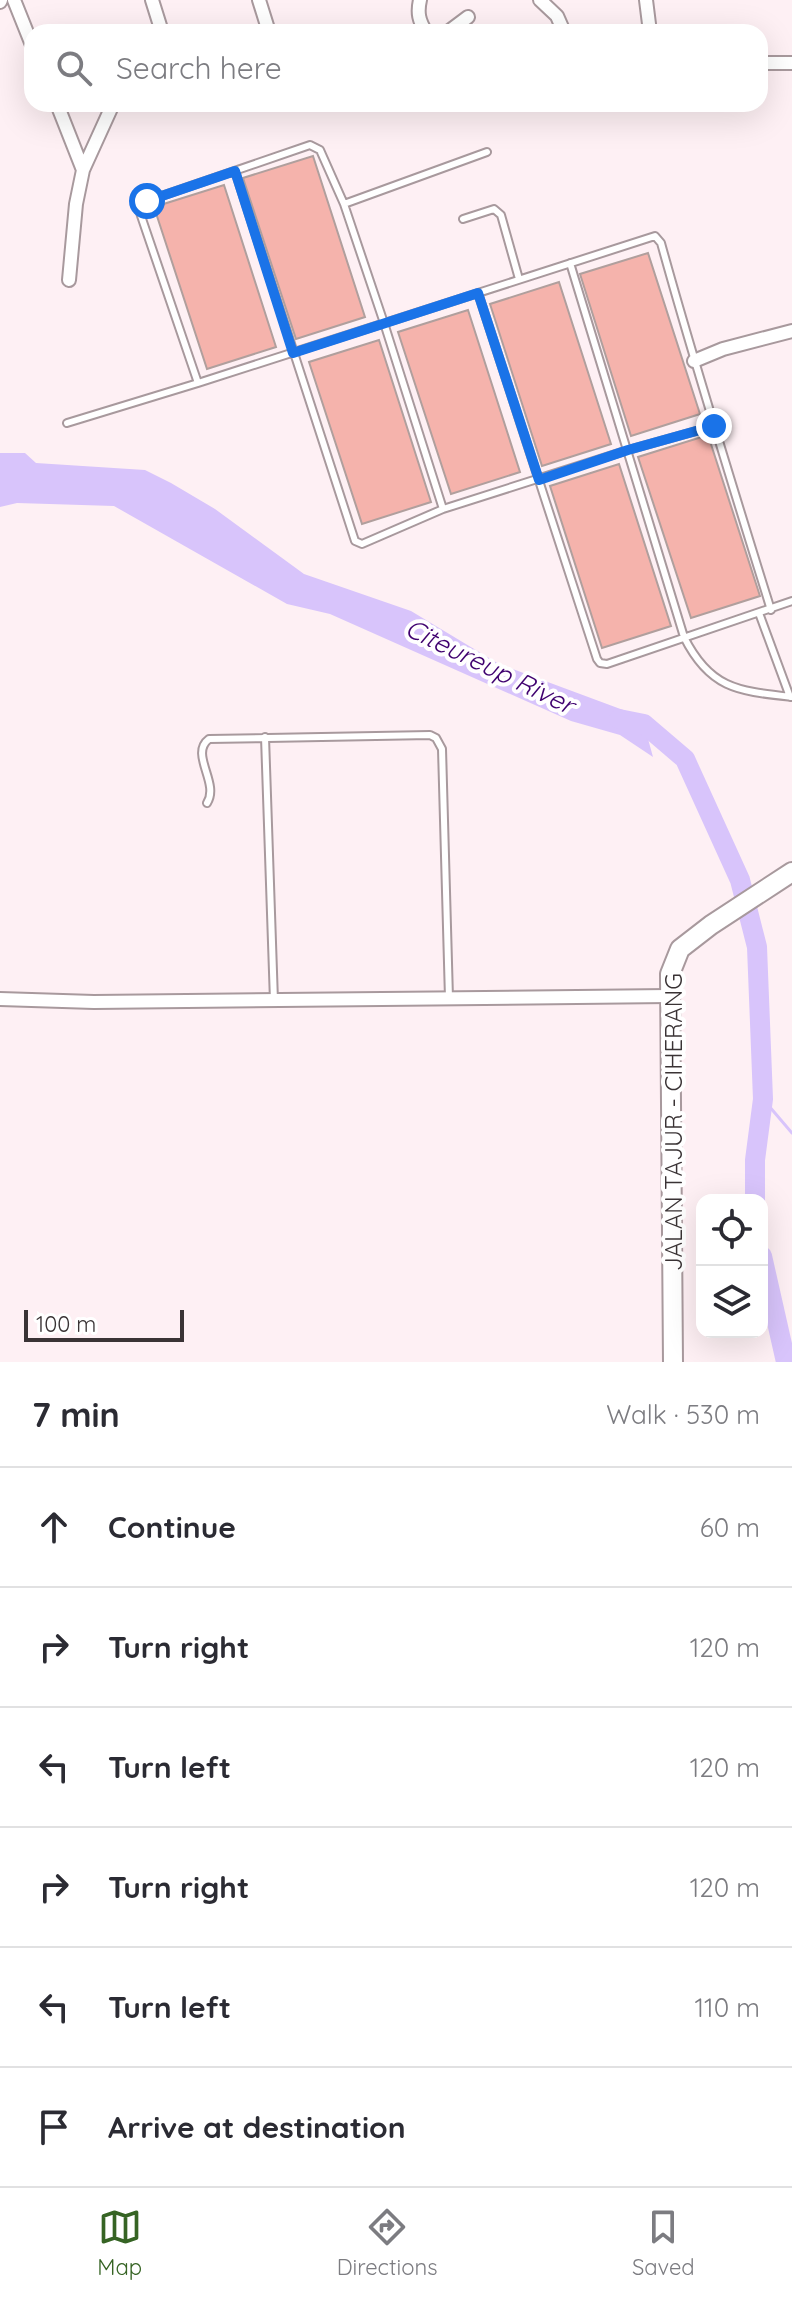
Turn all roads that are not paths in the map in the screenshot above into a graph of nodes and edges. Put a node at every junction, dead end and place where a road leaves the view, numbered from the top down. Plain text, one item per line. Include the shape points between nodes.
1 (14, 0) edge
2 (152, 0) edge
3 (259, 0) edge
4 (420, 0) edge
5 (540, 0) edge
6 (646, 0) edge
7 (468, 17) dead end
8 (160, 24) edge
9 (266, 24) edge
10 (421, 24) edge
11 (459, 24) edge
12 (560, 24) edge
13 (649, 24) edge
14 (24, 25) edge
15 (768, 63) edge
16 (792, 63) edge
17 (60, 112) edge
18 (109, 112) edge
19 (487, 152) dead end
20 (83, 170) junction
21 (235, 171) junction
22 (344, 204) junction
23 (463, 219) dead end
24 (570, 263) junction
25 (519, 279) junction
26 (69, 280) dead end
27 (478, 293) junction
28 (384, 323) junction
29 (792, 331) edge
30 (293, 353) junction
31 (694, 361) junction
32 (198, 383) junction
33 (67, 423) dead end
34 (714, 426) junction
35 (628, 450) junction
36 (539, 480) junction
37 (443, 509) junction
38 (792, 601) edge
39 (771, 610) junction
40 (759, 613) junction
41 (684, 637) junction
42 (791, 697) edge
43 (265, 737) junction
44 (207, 803) dead end
45 (792, 872) edge
46 (669, 996) junction
47 (449, 998) junction
48 (0, 999) edge
49 (274, 1001) junction
50 (673, 1362) edge

1 - 14 street
2 - 8 street
3 - 9 street
4 - 10 street
5 - 12 street
6 - 13 street
7 - 11 street
15 - 16 street
17 - 20 street
18 - 20 street
19 - 22 lane
20 - 26 street
21 - 22 lane via 310,145 320,150
21 - 30 lane
21 - 32 lane via 138,207
22 - 28 lane
23 - 25 lane via 494,209 501,215
24 - 25 lane
24 - 31 lane via 655,236
24 - 35 lane
25 - 27 lane
27 - 28 lane
27 - 36 lane
28 - 30 lane
28 - 37 lane
29 - 31 street
30 - 32 lane
30 - 37 lane via 355,541 362,544
31 - 34 lane
32 - 33 lane
34 - 35 lane
34 - 39 lane
35 - 36 lane
35 - 41 lane
36 - 37 lane
36 - 41 lane via 597,659 607,664
38 - 39 lane
39 - 40 lane
40 - 41 lane
40 - 42 lane
41 - 42 lane via 694,658 713,677 742,689
43 - 44 lane via 205,741 202,752 212,793
43 - 47 lane via 430,735 440,743
43 - 49 lane
45 - 46 main road, JALAN TAJUR - CIHERANG via 680,949 670,974
46 - 47 street
46 - 50 main road, JALAN TAJUR - CIHERANG
47 - 49 street
48 - 49 street

